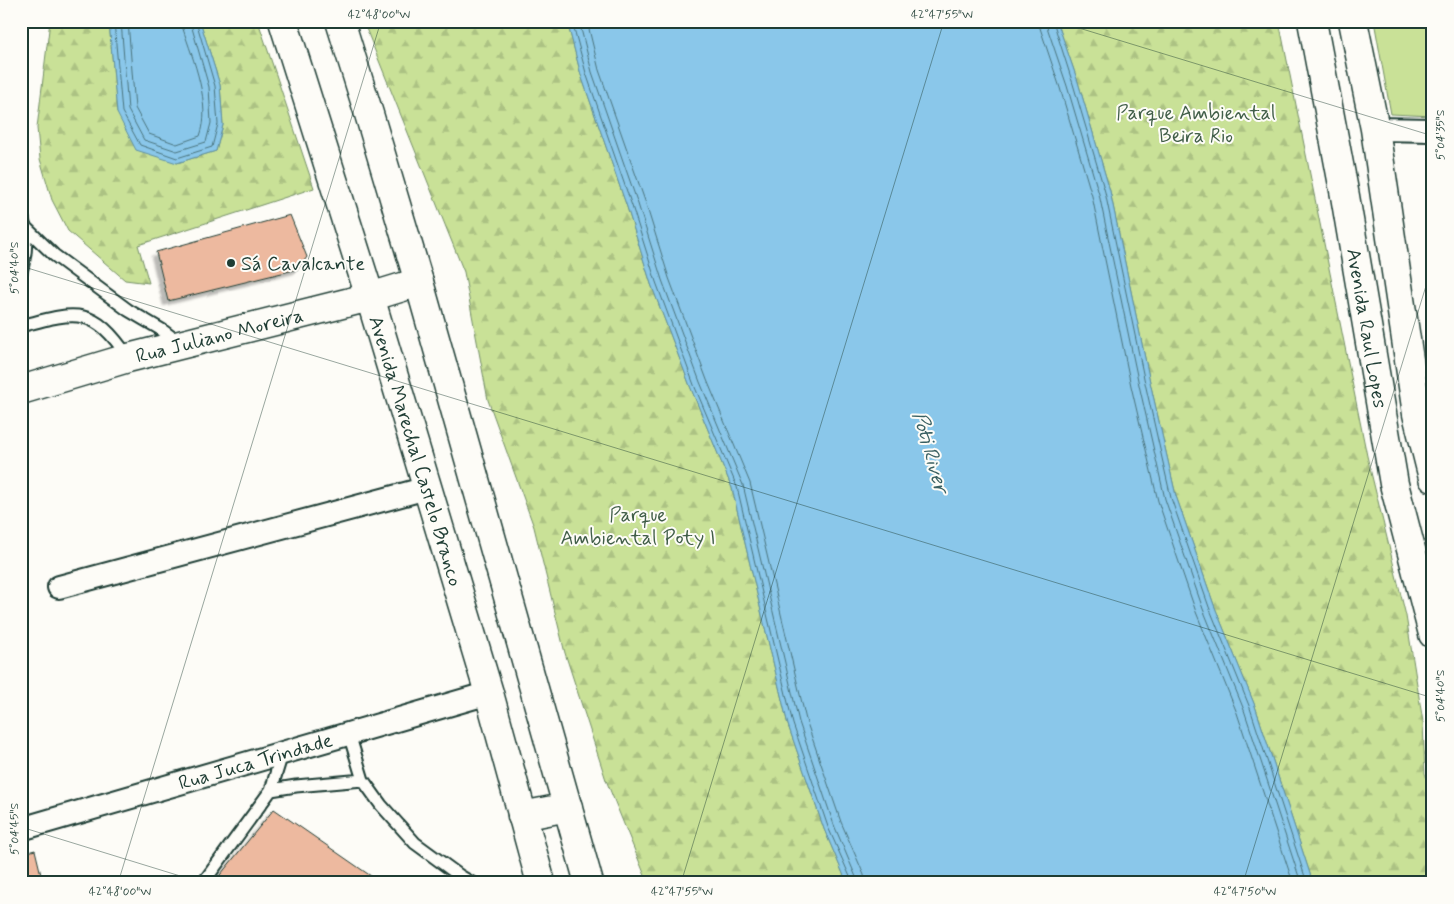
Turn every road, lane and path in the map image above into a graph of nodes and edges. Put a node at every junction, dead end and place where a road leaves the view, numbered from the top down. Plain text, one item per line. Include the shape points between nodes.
1 (283, 21) edge
2 (340, 21) edge
3 (1312, 21) edge
4 (1353, 21) edge
5 (1375, 129) junction
6 (1433, 130) edge
7 (21, 212) edge
8 (24, 225) edge
9 (21, 272) edge
10 (418, 282) junction
11 (370, 296) junction
12 (21, 326) edge
13 (182, 345) junction
14 (128, 358) junction
15 (21, 390) edge
16 (1425, 414) edge
17 (1433, 478) edge
18 (427, 488) junction
19 (59, 587) dead end
20 (1433, 634) edge
21 (489, 693) junction
22 (349, 734) junction
23 (282, 754) junction
24 (363, 780) junction
25 (271, 790) junction
26 (568, 807) junction
27 (522, 816) junction
28 (21, 829) edge
29 (203, 883) edge
30 (472, 883) edge
31 (541, 883) edge
32 (589, 883) edge

1 - 11 main road, Avenida Marechal Castelo Branco
2 - 10 main road
3 - 20 main road, Avenida Raul Lopes via 1394,484
4 - 5 main road, Avenida Raul Lopes
5 - 6 street
5 - 16 main road, Avenida Raul Lopes
7 - 8 lane
8 - 9 lane via 26,256
8 - 13 lane via 54,255
10 - 11 main road, Rua Juliano Moreira
10 - 26 main road
11 - 13 main road, Rua Juliano Moreira
11 - 18 main road, Avenida Marechal Castelo Branco
12 - 14 lane via 72,315 87,318 99,323 118,342
13 - 14 main road, Rua Juliano Moreira
14 - 15 main road, Rua Juliano Moreira
16 - 17 main road, Avenida Raul Lopes
18 - 19 street
18 - 21 main road, Avenida Marechal Castelo Branco
21 - 22 street, Rua Juca Trindade
21 - 27 main road, Avenida Marechal Castelo Branco
22 - 23 street, Rua Juca Trindade
22 - 24 lane
23 - 25 lane
23 - 28 street, Rua Juca Trindade
24 - 25 lane
24 - 30 lane via 415,843
25 - 29 lane
26 - 27 main road
26 - 32 main road
27 - 31 main road, Avenida Marechal Castelo Branco

